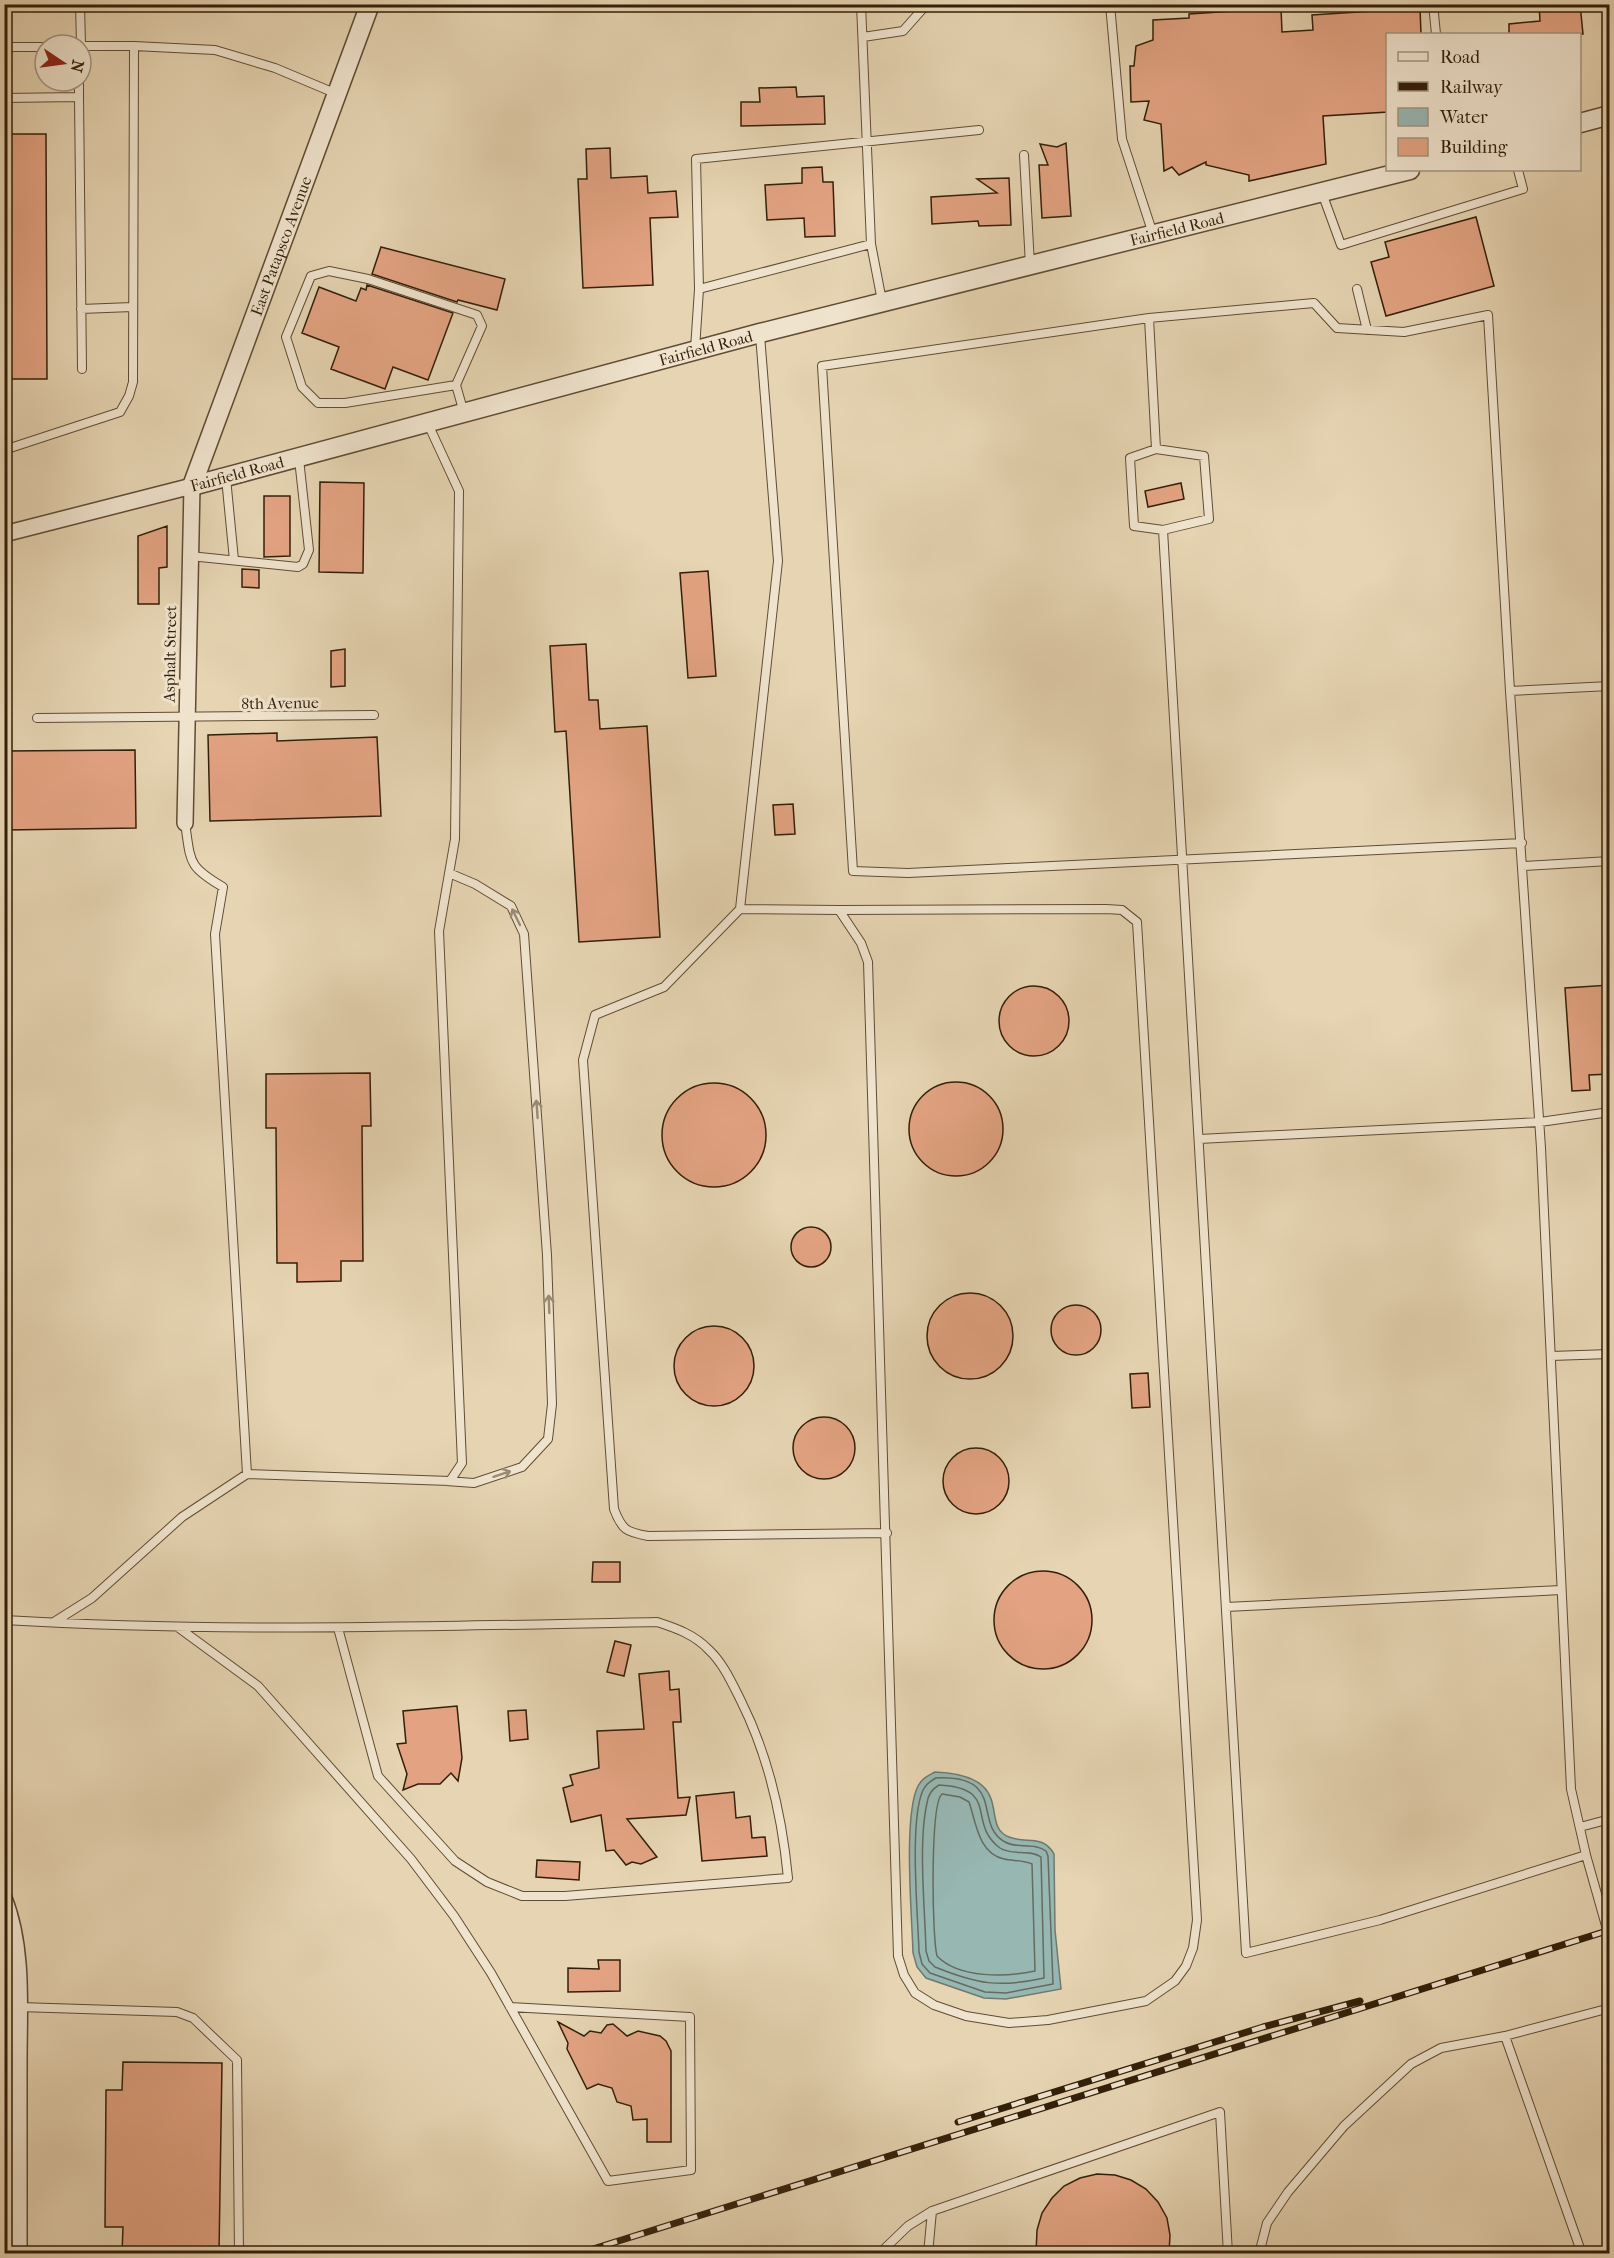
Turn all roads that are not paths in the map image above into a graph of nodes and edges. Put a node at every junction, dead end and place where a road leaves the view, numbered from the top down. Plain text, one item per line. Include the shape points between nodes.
1 (80, 4) edge
2 (370, 4) edge
3 (861, 4) edge
4 (927, 4) edge
5 (1110, 4) edge
6 (1433, 4) edge
7 (81, 33) edge
8 (1436, 33) edge
9 (863, 37) junction
10 (93, 46) edge
11 (134, 46) junction
12 (4, 47) edge
13 (33, 47) edge
14 (79, 93) edge
15 (337, 94) junction
16 (79, 97) junction
17 (4, 98) edge
18 (1610, 115) edge
19 (1581, 123) edge
20 (979, 130) dead end
21 (868, 140) junction
22 (1024, 155) dead end
23 (1610, 158) edge
24 (1610, 164) edge
25 (1406, 171) edge
26 (1518, 171) edge
27 (1322, 194) junction
28 (1153, 236) junction
29 (871, 244) junction
30 (1030, 266) junction
31 (699, 289) junction
32 (1357, 289) dead end
33 (883, 303) junction
34 (132, 307) junction
35 (81, 309) junction
36 (1149, 318) junction
37 (1367, 330) junction
38 (760, 333) junction
39 (695, 351) junction
40 (82, 369) dead end
41 (456, 385) junction
42 (464, 413) junction
43 (427, 423) junction
44 (1156, 449) junction
45 (4, 450) edge
46 (298, 457) junction
47 (226, 477) junction
48 (192, 486) junction
49 (1162, 530) junction
50 (4, 534) edge
51 (190, 556) junction
52 (234, 561) junction
53 (1610, 686) edge
54 (1509, 691) junction
55 (374, 715) dead end
56 (186, 717) junction
57 (38, 718) dead end
58 (185, 823) joint
59 (1522, 843) junction
60 (1183, 861) junction
61 (1610, 861) edge
62 (1522, 866) junction
63 (449, 873) junction
64 (740, 909) junction
65 (839, 910) junction
66 (1610, 1112) edge
67 (1540, 1122) junction
68 (1199, 1139) junction
69 (1610, 1353) edge
70 (1551, 1356) junction
71 (247, 1474) junction
72 (445, 1481) junction
73 (887, 1533) junction
74 (1561, 1590) junction
75 (1226, 1607) junction
76 (4, 1620) edge
77 (52, 1623) junction
78 (178, 1627) junction
79 (338, 1628) junction
80 (1610, 1819) edge
81 (1580, 1827) junction
82 (1586, 1855) junction
83 (4, 1898) edge
84 (1610, 1940) edge
85 (12, 2007) edge
86 (510, 2007) junction
87 (1610, 2007) edge
88 (1504, 2036) junction
89 (932, 2211) junction
90 (20, 2253) edge
91 (239, 2253) edge
92 (879, 2253) edge
93 (928, 2253) edge
94 (1228, 2253) edge
95 (1258, 2253) edge
96 (1582, 2253) edge

1 - 7 lane
2 - 15 street, East Patapsco Avenue
3 - 9 lane
4 - 9 lane via 903,31
5 - 28 lane via 1122,139
6 - 8 lane
9 - 21 lane
10 - 11 lane
11 - 15 lane via 215,50 275,68
11 - 34 lane
12 - 13 lane
14 - 16 lane
15 - 48 street, East Patapsco Avenue
16 - 17 lane
16 - 35 lane
18 - 19 street
20 - 21 lane
21 - 29 lane
21 - 31 lane via 696,159
22 - 30 lane
23 - 24 lane
25 - 27 street, Fairfield Road
26 - 27 lane via 1523,189 1341,245
27 - 28 street, Fairfield Road
28 - 30 street, Fairfield Road
29 - 31 lane
29 - 33 lane
30 - 33 street, Fairfield Road
31 - 39 lane
32 - 37 lane
33 - 38 street, Fairfield Road
34 - 35 lane
34 - 45 lane via 133,382 120,412
35 - 40 lane
36 - 37 lane via 1314,303 1337,328
36 - 44 lane
36 - 60 lane via 822,366 853,871 908,873
37 - 54 lane via 1404,332 1488,315
38 - 39 street, Fairfield Road
38 - 64 lane via 778,561
39 - 42 street, Fairfield Road
41 - 41 lane via 482,326 477,315 368,279 329,271 311,276 286,337 302,387 318,404
41 - 42 lane
42 - 43 street, Fairfield Road
43 - 46 street, Fairfield Road
43 - 63 lane via 459,491 454,839
44 - 49 lane via 1130,458 1134,526
44 - 49 lane via 1204,456 1209,519
46 - 47 street, Fairfield Road
46 - 52 lane via 309,550 303,564 298,567
47 - 48 street, Fairfield Road
47 - 52 lane
48 - 50 street, Fairfield Road
48 - 51 street, Asphalt Street
49 - 60 lane
51 - 52 lane
51 - 56 street, Asphalt Street
53 - 54 lane
54 - 59 lane
55 - 56 lane, 8th Avenue
56 - 57 lane, 8th Avenue
56 - 58 street, Asphalt Street
58 - 71 lane via 191,861 196,869 223,887 215,934
59 - 60 lane
59 - 62 lane
60 - 68 lane
61 - 62 lane
62 - 67 lane
63 - 72 lane via 439,931 462,1463 450,1481
72 -> 63 lane via 474,1483 522,1467 548,1439 552,1404 547,1255 524,934 511,906
64 - 65 lane
64 - 73 lane via 664,987 595,1015 583,1060 614,1509 619,1524 629,1532 648,1536
65 - 73 lane via 868,962
65 - 73 lane via 1106,909 1122,910 1137,922 1197,1920 1186,1966 1175,1981 1146,2001 1048,2020 1009,2023 966,2016 934,2005 915,1993 904,1974 898,1956
66 - 67 lane
67 - 68 lane
67 - 70 lane
68 - 75 lane
69 - 70 lane
70 - 74 lane
71 - 72 lane
71 - 77 lane via 182,1517 92,1598
74 - 75 lane
74 - 81 lane via 1571,1789
75 - 82 lane via 1246,1953 1380,1920
76 - 77 lane
77 - 78 lane
78 - 79 lane
78 - 86 lane via 221,1655 297,1726 425,1878
79 - 79 lane via 657,1622 680,1629 709,1649 729,1677 757,1733 775,1789 789,1878 564,1896 522,1896 487,1882 454,1861 378,1776
80 - 81 lane
81 - 82 lane
82 - 84 lane
83 - 85 street via 11,1914 16,1953
85 - 90 street
85 - 91 lane via 177,2012 193,2018 237,2060
86 - 86 lane via 608,2181 691,2170 690,2017
87 - 88 lane
88 - 95 lane via 1441,2048 1412,2064 1344,2126 1288,2192 1267,2223
88 - 96 lane
89 - 92 lane via 908,2226
89 - 93 lane
89 - 94 lane via 1220,2112

